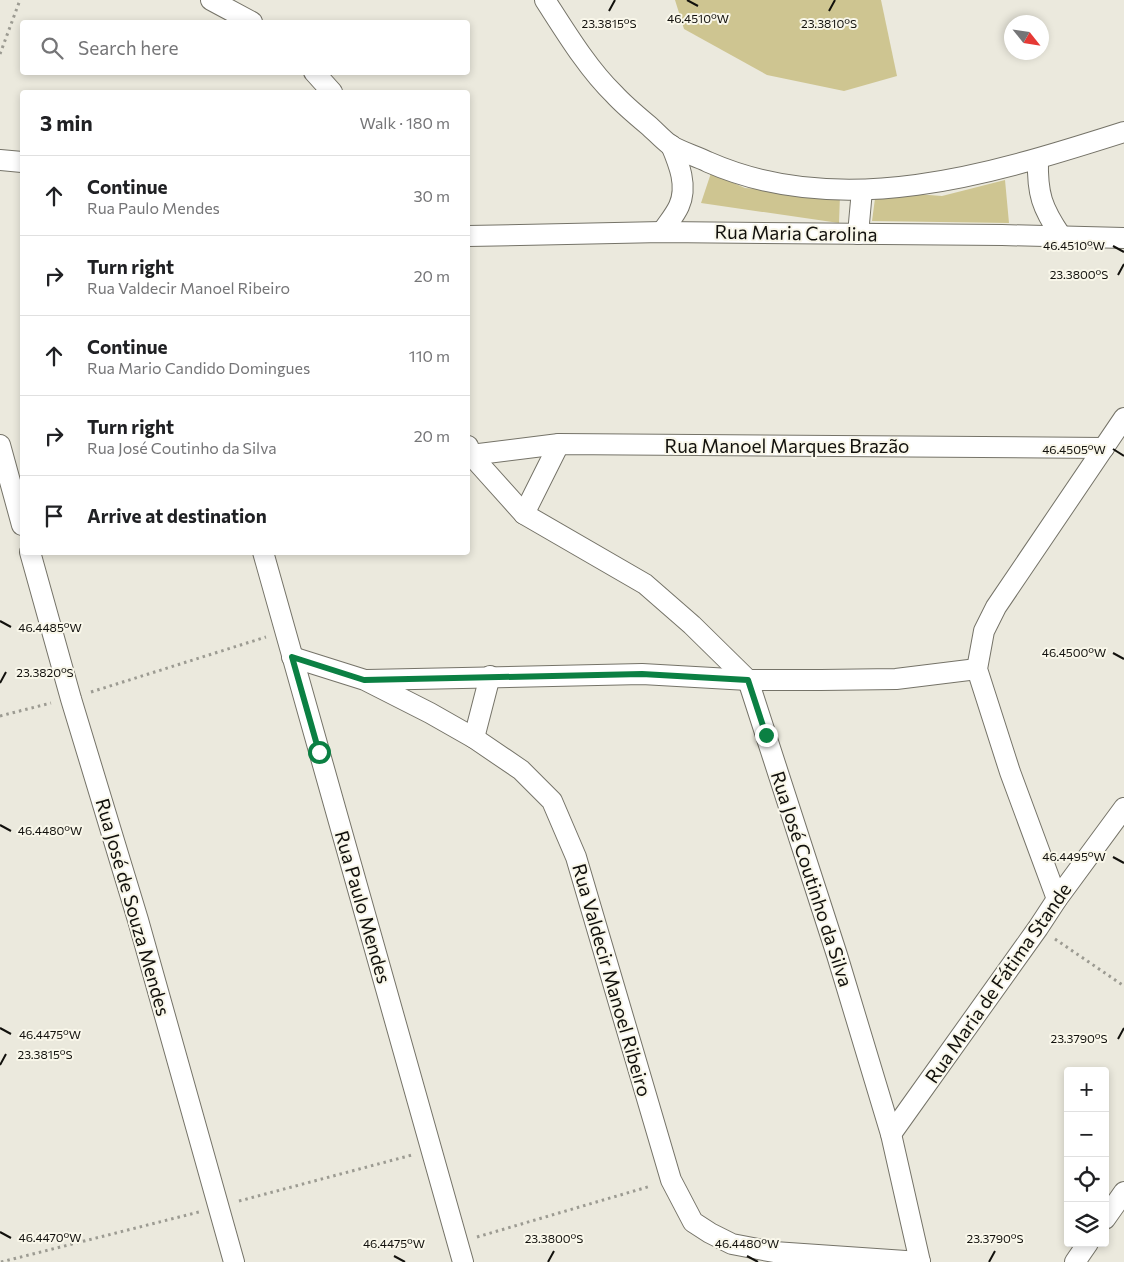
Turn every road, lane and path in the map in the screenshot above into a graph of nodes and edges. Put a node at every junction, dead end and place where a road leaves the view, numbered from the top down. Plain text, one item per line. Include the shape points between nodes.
1 (20, 0) edge
2 (211, 0) edge
3 (545, 0) edge
4 (248, 20) edge
5 (0, 54) edge
6 (317, 75) edge
7 (330, 90) edge
8 (1124, 132) edge
9 (671, 146) junction
10 (1038, 159) junction
11 (0, 160) edge
12 (20, 162) edge
13 (862, 190) junction
14 (662, 232) junction
15 (858, 234) junction
16 (470, 236) edge
17 (1061, 236) junction
18 (1124, 238) edge
19 (1124, 418) edge
20 (559, 444) junction
21 (0, 445) edge
22 (1104, 448) junction
23 (470, 451) edge
24 (470, 452) edge
25 (524, 514) junction
26 (20, 518) edge
27 (31, 555) edge
28 (264, 555) edge
29 (286, 631) junction
30 (292, 657) junction
31 (977, 669) junction
32 (490, 676) junction
33 (364, 680) junction
34 (748, 680) junction
35 (71, 699) junction
36 (0, 716) edge
37 (474, 738) junction
38 (1124, 808) edge
39 (1057, 899) junction
40 (1038, 928) junction
41 (1124, 986) edge
42 (891, 1134) junction
43 (671, 1180) junction
44 (1124, 1192) edge
45 (1109, 1213) edge
46 (1085, 1247) edge
47 (461, 1253) edge
48 (234, 1262) edge
49 (920, 1262) edge
50 (1075, 1262) edge

1 - 5 path
2 - 4 street
3 - 9 street via 576,48 613,94
6 - 7 street
8 - 10 street
9 - 13 street via 725,169 770,182
9 - 14 street via 681,170 683,189 680,205
10 - 13 street via 944,181
10 - 17 street via 1040,195 1046,214
11 - 12 street
13 - 15 street
14 - 15 street, Rua Maria Carolina
14 - 16 street, Rua Maria Carolina
15 - 17 street, Rua Maria Carolina
17 - 18 street, Rua Maria Carolina
19 - 22 street
20 - 22 street, Rua Manoel Marques Brazão
20 - 23 street, Rua Manoel Marques Brazão
20 - 25 street
21 - 26 street
22 - 31 street via 996,607 984,631
24 - 25 street, Rua José Coutinho da Silva
25 - 34 street, Rua José Coutinho da Silva via 645,584
27 - 35 street, Rua José de Souza Mendes
28 - 29 street, Rua Paulo Mendes
29 - 30 street, Rua Paulo Mendes
29 - 35 path
30 - 33 street, Rua Valdecir Manoel Ribeiro
30 - 47 street, Rua Paulo Mendes
31 - 34 street via 896,679
31 - 39 street via 1010,772
32 - 33 street
32 - 34 street via 642,674
32 - 37 street
33 - 37 street, Rua Valdecir Manoel Ribeiro
34 - 42 street, Rua José Coutinho da Silva
35 - 36 path
35 - 48 street, Rua José de Souza Mendes via 138,920
37 - 43 street, Rua Valdecir Manoel Ribeiro via 521,770 552,802 576,857
38 - 39 street, Rua Maria de Fátima Stande
39 - 40 street, Rua Maria de Fátima Stande
40 - 41 path
40 - 42 street, Rua Maria de Fátima Stande
42 - 49 street, Rua José Coutinho da Silva
43 - 47 path
43 - 49 street, Rua Valdecir Manoel Ribeiro via 693,1222 732,1244 774,1252
44 - 45 street
46 - 50 street

